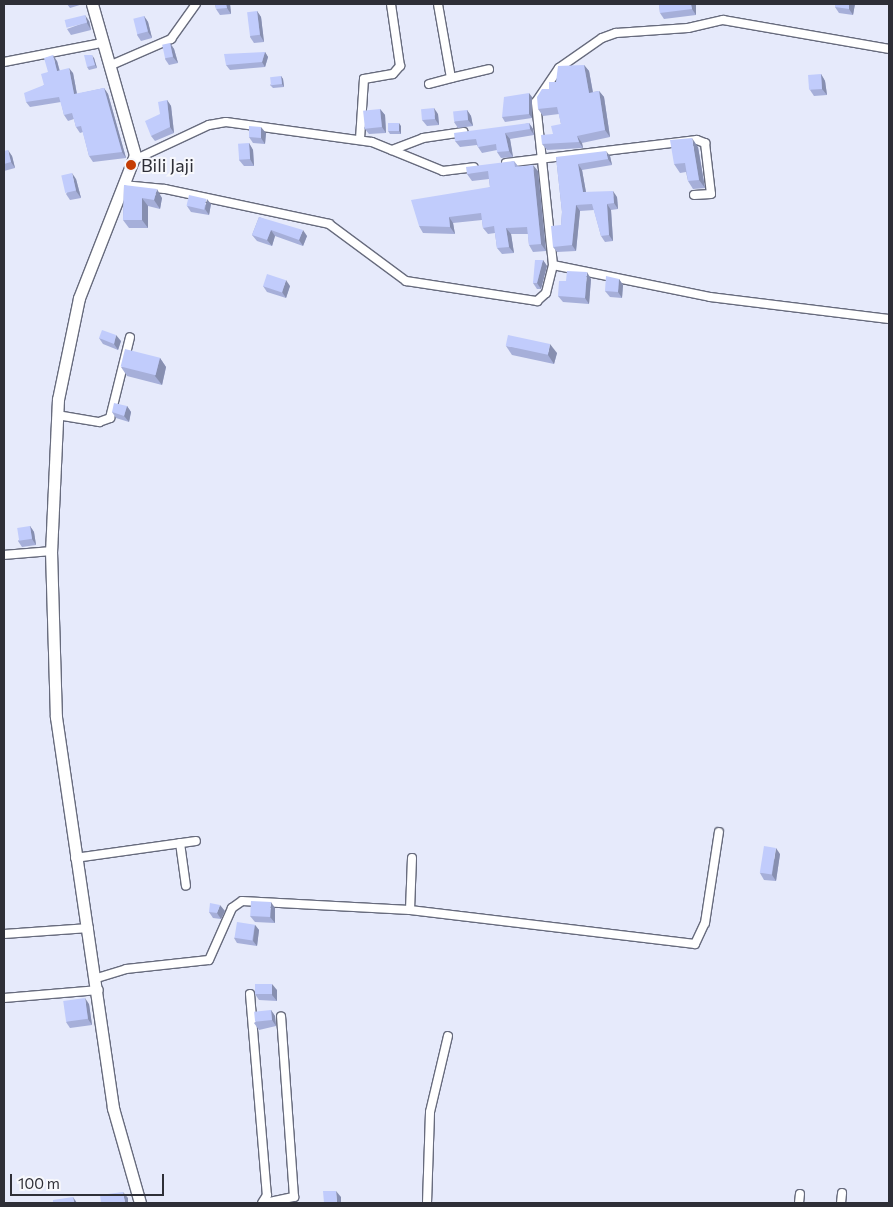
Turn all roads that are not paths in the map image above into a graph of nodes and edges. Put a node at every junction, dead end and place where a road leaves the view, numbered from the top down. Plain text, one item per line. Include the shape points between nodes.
1 (92, 4) edge
2 (196, 4) edge
3 (392, 4) edge
4 (438, 4) edge
5 (102, 43) junction
6 (889, 49) edge
7 (4, 62) edge
8 (109, 66) junction
9 (490, 69) dead end
10 (451, 78) junction
11 (429, 84) dead end
12 (470, 131) edge
13 (360, 139) junction
14 (392, 150) junction
15 (541, 158) junction
16 (132, 161) junction
17 (492, 164) edge
18 (482, 166) edge
19 (123, 185) junction
20 (694, 195) dead end
21 (553, 265) junction
22 (889, 319) edge
23 (130, 337) dead end
24 (57, 416) junction
25 (51, 552) junction
26 (4, 555) edge
27 (719, 832) dead end
28 (196, 841) dead end
29 (180, 844) junction
30 (76, 858) junction
31 (412, 858) dead end
32 (186, 886) dead end
33 (410, 910) junction
34 (88, 928) junction
35 (4, 934) edge
36 (98, 984) junction
37 (250, 994) dead end
38 (4, 998) edge
39 (282, 1016) dead end
40 (448, 1036) dead end
41 (842, 1193) dead end
42 (800, 1194) dead end
43 (140, 1203) edge
44 (264, 1203) edge
45 (427, 1203) edge
46 (800, 1203) edge
47 (841, 1203) edge

1 - 5 street
2 - 8 street via 177,34 164,44
3 - 13 street via 400,70 364,79
4 - 10 street
5 - 7 street
5 - 8 street
6 - 15 street via 723,20 688,28 616,33 602,38 546,82 536,102 534,123
8 - 16 street via 135,155
9 - 10 street
10 - 11 street
12 - 14 street via 423,138
13 - 14 street
13 - 16 street via 226,122 209,125
14 - 18 street via 443,171
15 - 17 street
15 - 20 street via 697,140 704,143 711,194
15 - 21 street
16 - 19 street
19 - 21 street via 165,189 329,224 379,264 418,285 537,301 546,293
19 - 24 street via 79,298
21 - 22 street via 710,297
23 - 24 street via 110,418 100,422
24 - 25 street
25 - 26 street
25 - 30 street via 56,717
27 - 33 street via 705,923 695,944
28 - 29 street
29 - 30 street
29 - 32 street
30 - 34 street
31 - 33 street
33 - 36 street via 242,902 232,908 209,960 126,969
34 - 35 street
34 - 36 street
36 - 38 street
36 - 43 street via 113,1108
37 - 44 street via 267,1195
39 - 44 street via 294,1197
40 - 45 street via 430,1112
41 - 47 street
42 - 46 street

